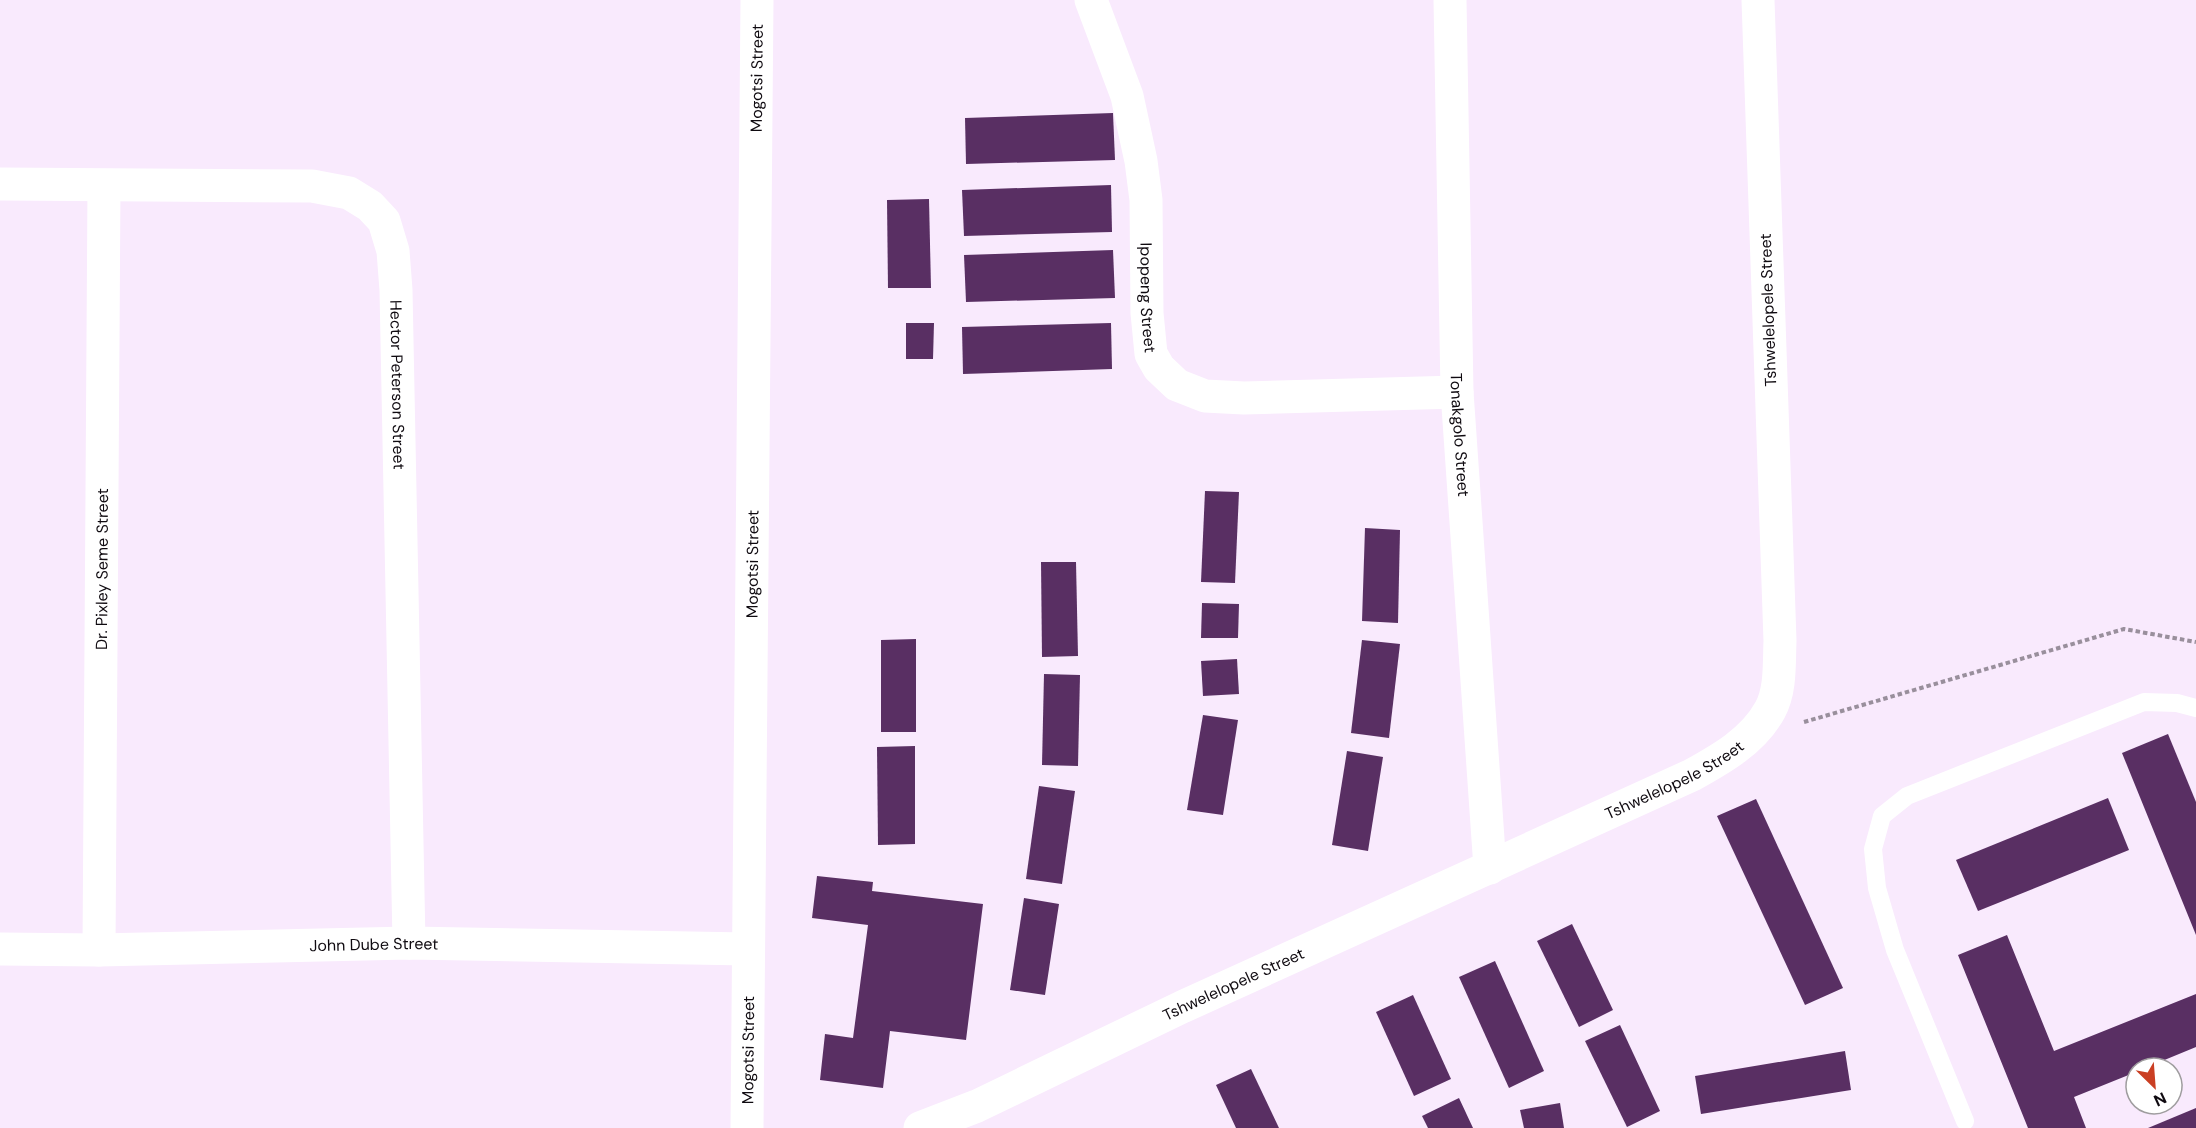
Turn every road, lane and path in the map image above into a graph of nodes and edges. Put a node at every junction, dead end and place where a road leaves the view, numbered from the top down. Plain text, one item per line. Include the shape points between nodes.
1 (757, 0) edge
2 (1091, 0) edge
3 (1450, 0) edge
4 (1758, 0) edge
5 (0, 184) edge
6 (104, 186) junction
7 (1457, 392) junction
8 (2196, 642) edge
9 (2196, 708) edge
10 (1797, 725) dead end
11 (1490, 868) junction
12 (409, 943) junction
13 (0, 949) edge
14 (747, 949) junction
15 (99, 951) junction
16 (1965, 1121) dead end
17 (747, 1128) edge
18 (920, 1128) edge

1 - 14 street, Mogotsi Street
2 - 7 street, Ipopeng Street via 1127,96 1141,161 1146,200 1147,313 1151,354 1159,368 1177,385 1205,396
3 - 7 street, Tonakgolo Street
4 - 11 street, Tshwelelopele Street via 1780,641 1778,681 1770,709 1751,734 1727,755 1692,776
5 - 6 street, Hector Peterson Street
6 - 12 street, Hector Peterson Street via 312,186 349,193 384,221 393,251 396,290
6 - 15 street, Dr. Pixley Seme Street
7 - 11 street, Tonakgolo Street
8 - 10 path via 2124,629
9 - 16 lane via 2144,702 1907,796 1882,816 1873,849 1877,888 1895,950
11 - 18 street, Tshwelelopele Street via 1182,1007 977,1106
12 - 14 street, John Dube Street
12 - 15 street, John Dube Street
13 - 15 street, John Dube Street
14 - 17 street, Mogotsi Street

